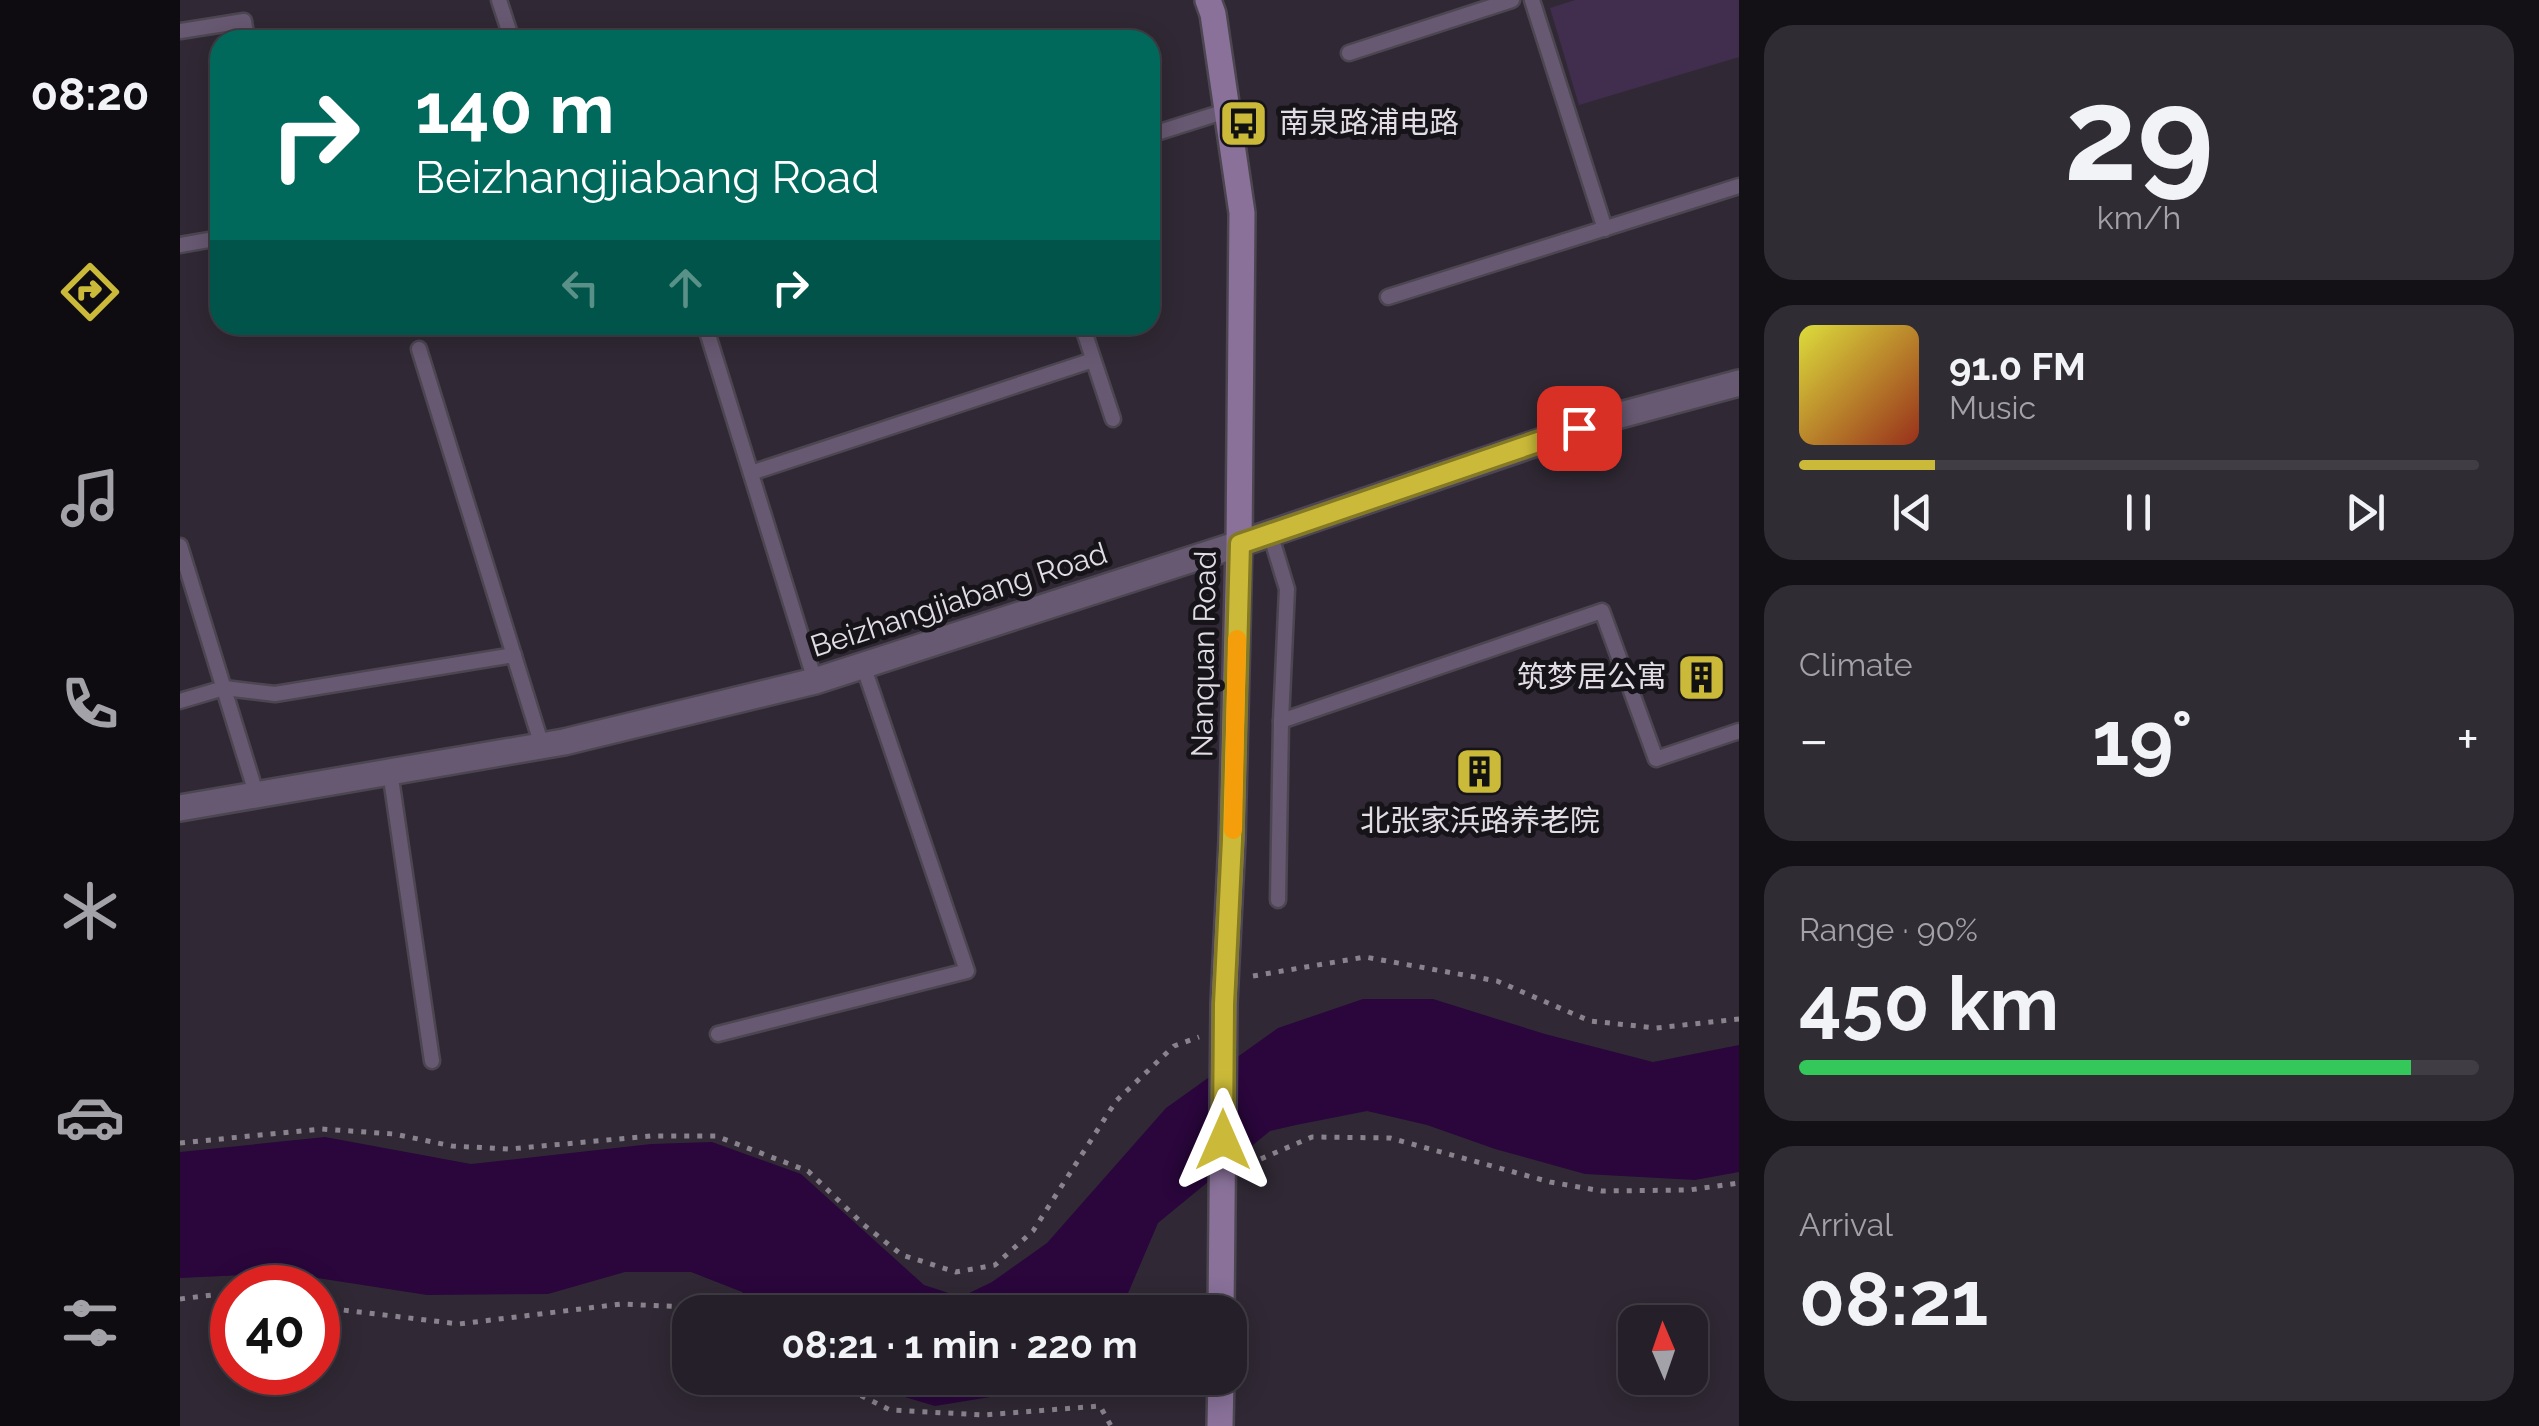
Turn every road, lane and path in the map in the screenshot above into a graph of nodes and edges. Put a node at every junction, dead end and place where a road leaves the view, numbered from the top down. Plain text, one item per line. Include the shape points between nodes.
1 (499, 0) edge
2 (1208, 0) edge
3 (1512, 0) edge
4 (1532, 0) edge
5 (245, 30) edge
6 (509, 30) edge
7 (180, 31) edge
8 (1349, 53) dead end
9 (1226, 110) junction
10 (1160, 132) edge
11 (1739, 186) edge
12 (1605, 229) junction
13 (210, 240) edge
14 (180, 245) edge
15 (1388, 297) dead end
16 (709, 335) edge
17 (1085, 335) edge
18 (419, 349) dead end
19 (1093, 360) junction
20 (1739, 383) edge
21 (1113, 419) dead end
22 (751, 473) junction
23 (1270, 533) junction
24 (1240, 544) junction
25 (180, 546) edge
26 (514, 655) junction
27 (863, 665) junction
28 (815, 681) junction
29 (224, 688) junction
30 (180, 701) edge
31 (1280, 721) junction
32 (1739, 732) edge
33 (542, 746) junction
34 (390, 771) junction
35 (256, 793) junction
36 (180, 808) edge
37 (1278, 900) dead end
38 (1224, 992) junction
39 (1739, 1019) edge
40 (718, 1034) dead end
41 (1224, 1037) junction
42 (432, 1061) dead end
43 (180, 1142) edge
44 (1739, 1183) edge
45 (1223, 1187) junction
46 (210, 1295) edge
47 (1222, 1295) edge
48 (180, 1299) edge
49 (672, 1306) edge
50 (340, 1309) edge
51 (860, 1395) edge
52 (1220, 1395) edge
53 (1110, 1426) edge
54 (1220, 1426) edge

1 - 6 lane
2 - 9 street, Nanquan Road
3 - 8 lane
4 - 12 lane
5 - 7 lane via 244,21
9 - 10 lane
9 - 24 street, Nanquan Road via 1242,213
11 - 12 lane
12 - 15 lane
13 - 14 lane
16 - 22 lane
17 - 19 lane
18 - 26 lane
19 - 21 lane
19 - 22 lane
20 - 23 street, Beizhangjiabang Road via 1614,417
22 - 28 lane
23 - 24 street, Beizhangjiabang Road
23 - 31 lane via 1287,589
24 - 27 street, Beizhangjiabang Road
24 - 38 street, Nanquan Road
25 - 29 lane
26 - 29 lane via 275,694
26 - 33 lane
27 - 28 street, Beizhangjiabang Road
27 - 40 lane via 967,971
28 - 33 street, Beizhangjiabang Road
29 - 30 lane
29 - 35 lane
31 - 32 lane via 1602,611 1656,759
31 - 37 lane
33 - 34 street, Beizhangjiabang Road
34 - 35 street, Beizhangjiabang Road
34 - 42 lane
35 - 36 street, Beizhangjiabang Road
38 - 39 path via 1365,958 1498,981 1590,1021 1656,1028
38 - 41 street, Nanquan Road
41 - 43 path via 1174,1046 1116,1101 1033,1230 995,1265 956,1272 902,1254 808,1171 716,1136 510,1149 320,1128
41 - 45 street, Nanquan Road
44 - 45 path via 1602,1191 1390,1138 1312,1136
45 - 47 street, Nanquan Road
46 - 48 path
49 - 50 path via 621,1304 459,1324
51 - 53 path via 890,1410 984,1415 1100,1406
52 - 54 street

